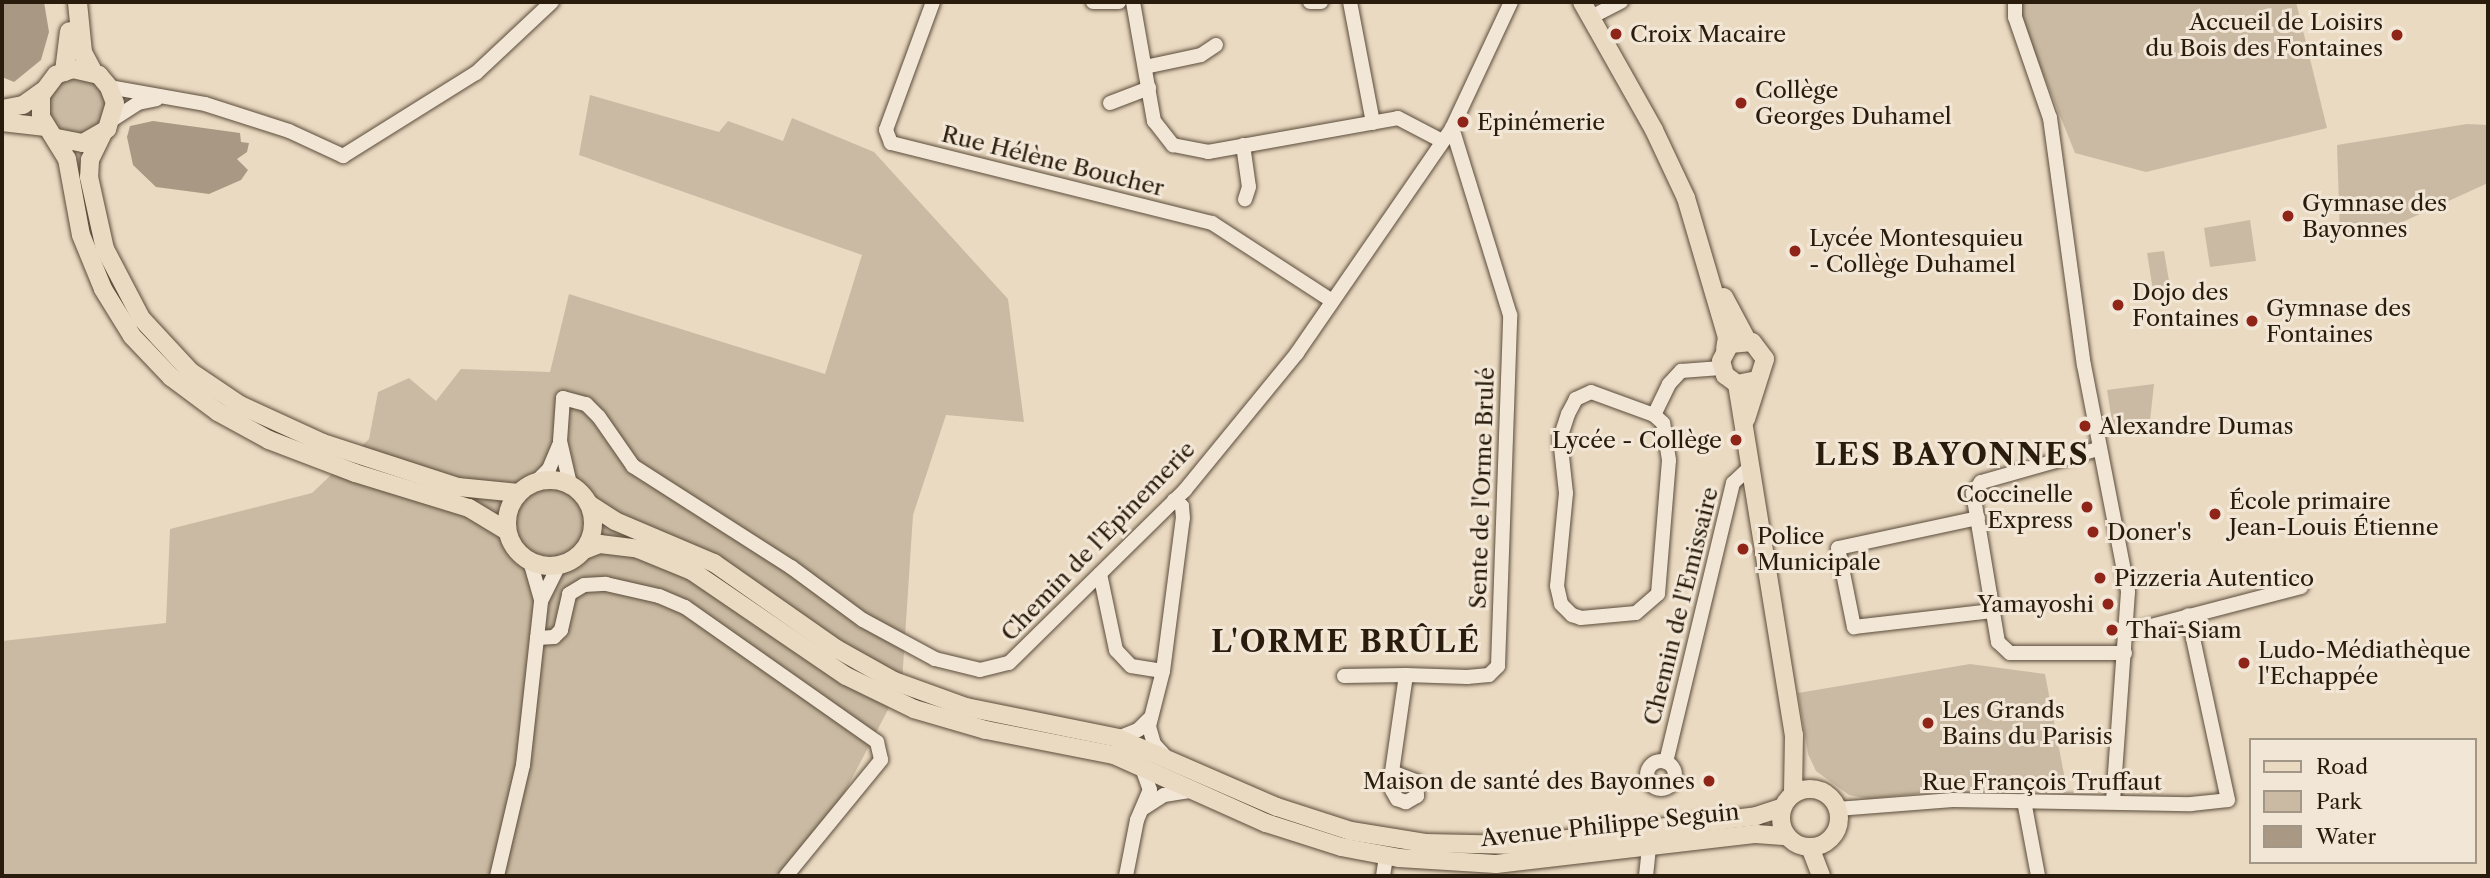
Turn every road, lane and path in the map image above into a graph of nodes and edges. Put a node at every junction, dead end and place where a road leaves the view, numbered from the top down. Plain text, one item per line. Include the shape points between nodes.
1 (67, 2) edge
2 (77, 2) edge
3 (552, 2) edge
4 (933, 2) edge
5 (1093, 2) edge
6 (1119, 2) edge
7 (1133, 2) edge
8 (1310, 2) edge
9 (1321, 2) edge
10 (1350, 2) edge
11 (1511, 2) edge
12 (1621, 2) edge
13 (2015, 2) edge
14 (1591, 9) edge
15 (1216, 45) dead end
16 (1145, 67) junction
17 (64, 71) junction
18 (92, 71) junction
19 (109, 87) junction
20 (1149, 88) junction
21 (43, 91) junction
22 (171, 98) junction
23 (1110, 103) dead end
24 (2, 109) edge
25 (2, 122) edge
26 (1373, 123) junction
27 (108, 127) junction
28 (1452, 128) junction
29 (52, 132) junction
30 (1440, 141) junction
31 (1243, 145) junction
32 (1245, 199) dead end
33 (1332, 301) junction
34 (1747, 340) junction
35 (1725, 349) junction
36 (1721, 368) junction
37 (1758, 380) junction
38 (1737, 384) junction
39 (1654, 415) junction
40 (1744, 425) junction
41 (560, 441) junction
42 (2098, 449) junction
43 (1750, 467) junction
44 (537, 481) junction
45 (570, 484) junction
46 (519, 493) junction
47 (1174, 500) junction
48 (589, 504) junction
49 (1978, 518) junction
50 (508, 531) junction
51 (584, 550) junction
52 (530, 561) junction
53 (559, 565) junction
54 (1100, 574) junction
55 (2301, 587) dead end
56 (541, 600) junction
57 (1992, 611) junction
58 (2188, 615) junction
59 (2128, 632) junction
60 (537, 638) junction
61 (2125, 653) junction
62 (1163, 671) junction
63 (1406, 675) junction
64 (1343, 676) dead end
65 (1149, 719) junction
66 (1794, 735) junction
67 (1118, 738) junction
68 (1164, 755) junction
69 (1666, 762) dead end
70 (1140, 764) junction
71 (1392, 772) dead end
72 (1196, 790) junction
73 (1821, 791) junction
74 (1788, 801) junction
75 (2024, 801) junction
76 (2113, 802) junction
77 (1144, 807) junction
78 (1838, 815) junction
79 (1787, 836) junction
80 (1828, 840) junction
81 (1810, 847) junction
82 (1649, 848) junction
83 (1386, 856) junction
84 (1821, 873) edge
85 (498, 876) edge
86 (786, 876) edge
87 (1126, 876) edge
88 (1383, 876) edge
89 (1646, 876) edge
90 (2038, 876) edge

1 - 17 highway via 69,52
2 - 18 highway via 82,52
3 - 22 street via 476,73 342,156 289,131
4 - 33 street, Rue Hélène Boucher via 886,130 891,143 1212,223
5 - 6 street
7 - 16 street
8 - 9 street
10 - 26 street
11 - 28 street, Chemin de l'Epinemerie
12 - 14 street
13 - 42 street via 2015,16 2050,118
14 - 34 main road via 1683,173 1724,296
14 - 35 main road via 1686,198 1727,337
15 - 16 street via 1201,55
16 - 20 street
17 - 18 main road
17 - 21 main road
18 - 19 main road
19 - 22 street
19 - 27 main road via 115,103
20 - 23 street
20 - 31 street via 1154,121 1173,145 1193,152
21 - 24 main road via 23,105
21 - 29 main road via 40,106
22 - 27 street via 138,103
25 - 29 main road
26 - 30 street via 1406,120
26 - 31 street
27 - 29 main road via 83,143
27 - 46 main road via 90,160 89,177 105,249 141,318 191,372 240,405 323,443 458,487
28 - 30 street, Chemin de l'Epinemerie
28 - 63 street, Sente de l'Orme Brulé via 1510,315 1497,666 1489,675
29 - 50 main road via 67,159 81,235 98,280 132,336 171,377 218,412 269,440 355,473 469,508
30 - 33 street, Chemin de l'Epinemerie
31 - 32 street via 1250,187
33 - 47 street, Chemin de l'Epinemerie via 1297,353
34 - 35 main road
34 - 37 main road via 1759,346 1765,359
35 - 36 main road
36 - 38 main road
36 - 39 street via 1682,371 1669,384
37 - 38 main road
37 - 40 main road
38 - 40 main road
39 - 39 street via 1663,424 1669,460 1658,594 1636,612 1581,618 1561,604 1557,586 1566,493 1562,430 1572,405 1586,393 1598,393
40 - 43 main road
41 - 44 street via 549,469
41 - 45 street
41 - 54 street, Chemin de l'Epinemerie via 563,398 592,411 633,467 791,567 863,620 934,659 981,670 1009,663
42 - 49 street via 1981,482 1973,493
42 - 59 street via 2128,592
43 - 66 main road
43 - 69 street, Chemin de l'Emissaire via 1733,482
44 - 45 main road
44 - 46 main road
45 - 48 main road
46 - 50 main road via 508,514
47 - 54 street, Chemin de l'Epinemerie
47 - 62 street via 1182,506 1184,518
48 - 51 main road via 593,528
48 - 67 main road, Avenue Philippe Seguin via 615,521 714,563 837,649 894,681 966,707
49 - 57 street
49 - 57 street via 1842,544 1840,560 1854,627
50 - 52 main road via 515,548
51 - 53 main road
51 - 70 main road, Avenue Philippe Seguin via 600,544 619,545 682,566 723,589 846,676 914,709
52 - 53 main road
52 - 56 street
53 - 56 street
54 - 62 street via 1116,650 1131,666
55 - 58 street
56 - 60 street
57 - 61 street via 1998,642 2010,653
58 - 59 street
58 - 76 street, Rue François Truffaut via 2228,800
59 - 61 street
60 - 85 street via 523,765
60 - 86 street via 554,637 561,630 569,594 584,585 606,584 659,596 685,607 877,743 881,760
61 - 76 street
62 - 65 street
63 - 64 street, Sente de l'Orme Brulé
63 - 71 street
65 - 67 street via 1138,730
65 - 68 street via 1151,739
66 - 73 main road via 1809,777
66 - 74 main road
67 - 68 main road, Avenue Philippe Seguin
68 - 74 main road, Avenue Philippe Seguin via 1311,820 1425,844 1537,844 1756,816
70 - 72 main road, Avenue Philippe Seguin
70 - 77 street via 1150,785
72 - 77 street via 1164,795
72 - 83 main road, Avenue Philippe Seguin via 1304,836
73 - 74 main road
73 - 78 main road
74 - 79 main road via 1781,822
75 - 76 street, Rue François Truffaut
75 - 78 street, Rue François Truffaut via 1953,800
75 - 90 street
77 - 87 street
78 - 80 main road
79 - 81 main road
79 - 82 main road, Avenue Philippe Seguin via 1756,834
80 - 81 main road
80 - 84 main road
81 - 84 main road
82 - 83 main road, Avenue Philippe Seguin via 1496,864
82 - 89 street
83 - 88 street

